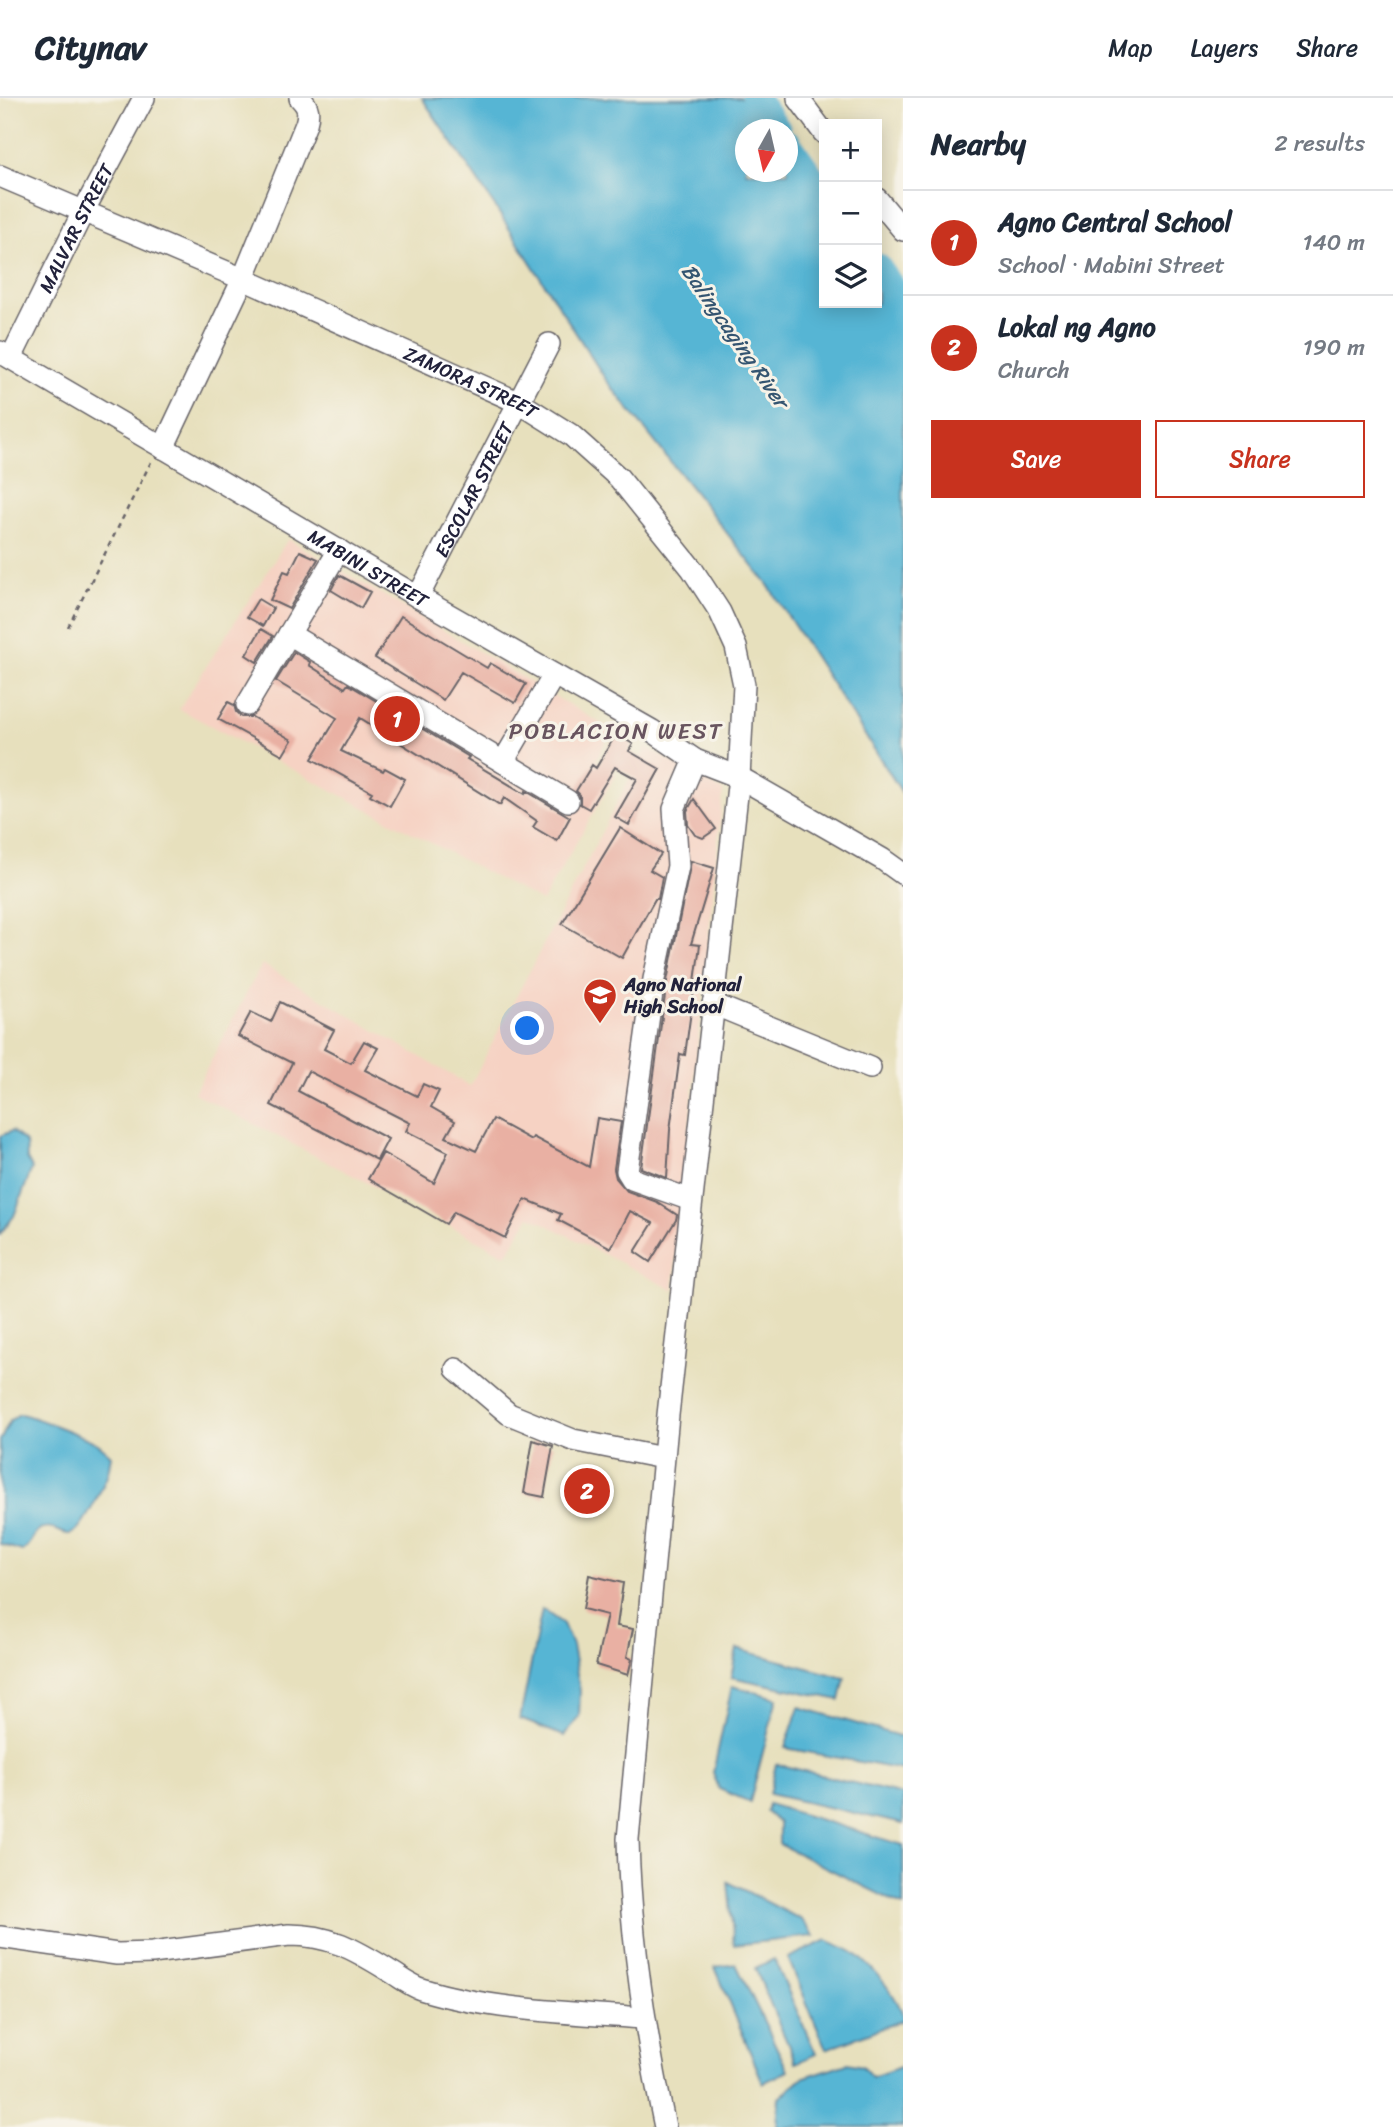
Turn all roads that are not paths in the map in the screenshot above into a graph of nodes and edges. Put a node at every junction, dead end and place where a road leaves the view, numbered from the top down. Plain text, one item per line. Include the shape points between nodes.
1 (144, 98) edge
2 (300, 98) edge
3 (798, 98) edge
4 (819, 126) edge
5 (0, 176) edge
6 (882, 205) edge
7 (84, 211) junction
8 (903, 230) edge
9 (243, 279) junction
10 (550, 344) dead end
11 (6, 355) edge
12 (520, 402) junction
13 (161, 447) junction
14 (339, 550) junction
15 (418, 597) junction
16 (289, 634) junction
17 (554, 675) junction
18 (247, 705) dead end
19 (695, 760) junction
20 (503, 762) junction
21 (738, 777) junction
22 (568, 801) dead end
23 (903, 874) edge
24 (713, 1004) junction
25 (870, 1068) dead end
26 (691, 1200) junction
27 (456, 1369) dead end
28 (663, 1458) junction
29 (0, 1937) edge
30 (644, 2018) junction
31 (664, 2127) edge

1 - 7 street, MALVAR STREET
2 - 9 street via 307,105 306,124
3 - 4 street
5 - 7 street, ZAMORA STREET
6 - 8 street
7 - 9 street, ZAMORA STREET
7 - 11 street, MALVAR STREET
9 - 12 street, ZAMORA STREET
9 - 13 street
10 - 12 street, ESCOLAR STREET
11 - 13 street, MABINI STREET
12 - 15 street, ESCOLAR STREET
12 - 21 street, ZAMORA STREET via 571,435 619,478 692,569 720,612 743,675
13 - 14 street, MABINI STREET
14 - 15 street, MABINI STREET
14 - 16 street
15 - 17 street, MABINI STREET
16 - 18 street
16 - 20 street
17 - 19 street, MABINI STREET
17 - 20 street
19 - 21 street, MABINI STREET
19 - 26 street via 674,809 678,866 654,979 627,1171 632,1179
20 - 22 street
21 - 23 street, MABINI STREET
21 - 24 street, ZAMORA STREET
24 - 25 street
24 - 26 street, ZAMORA STREET
26 - 28 street, ZAMORA STREET
27 - 28 street via 509,1414 572,1440
28 - 30 street, ZAMORA STREET via 628,1839
29 - 30 street via 117,1954 309,1935 342,1943 417,1988 446,1996 547,2011
30 - 31 street, ZAMORA STREET

